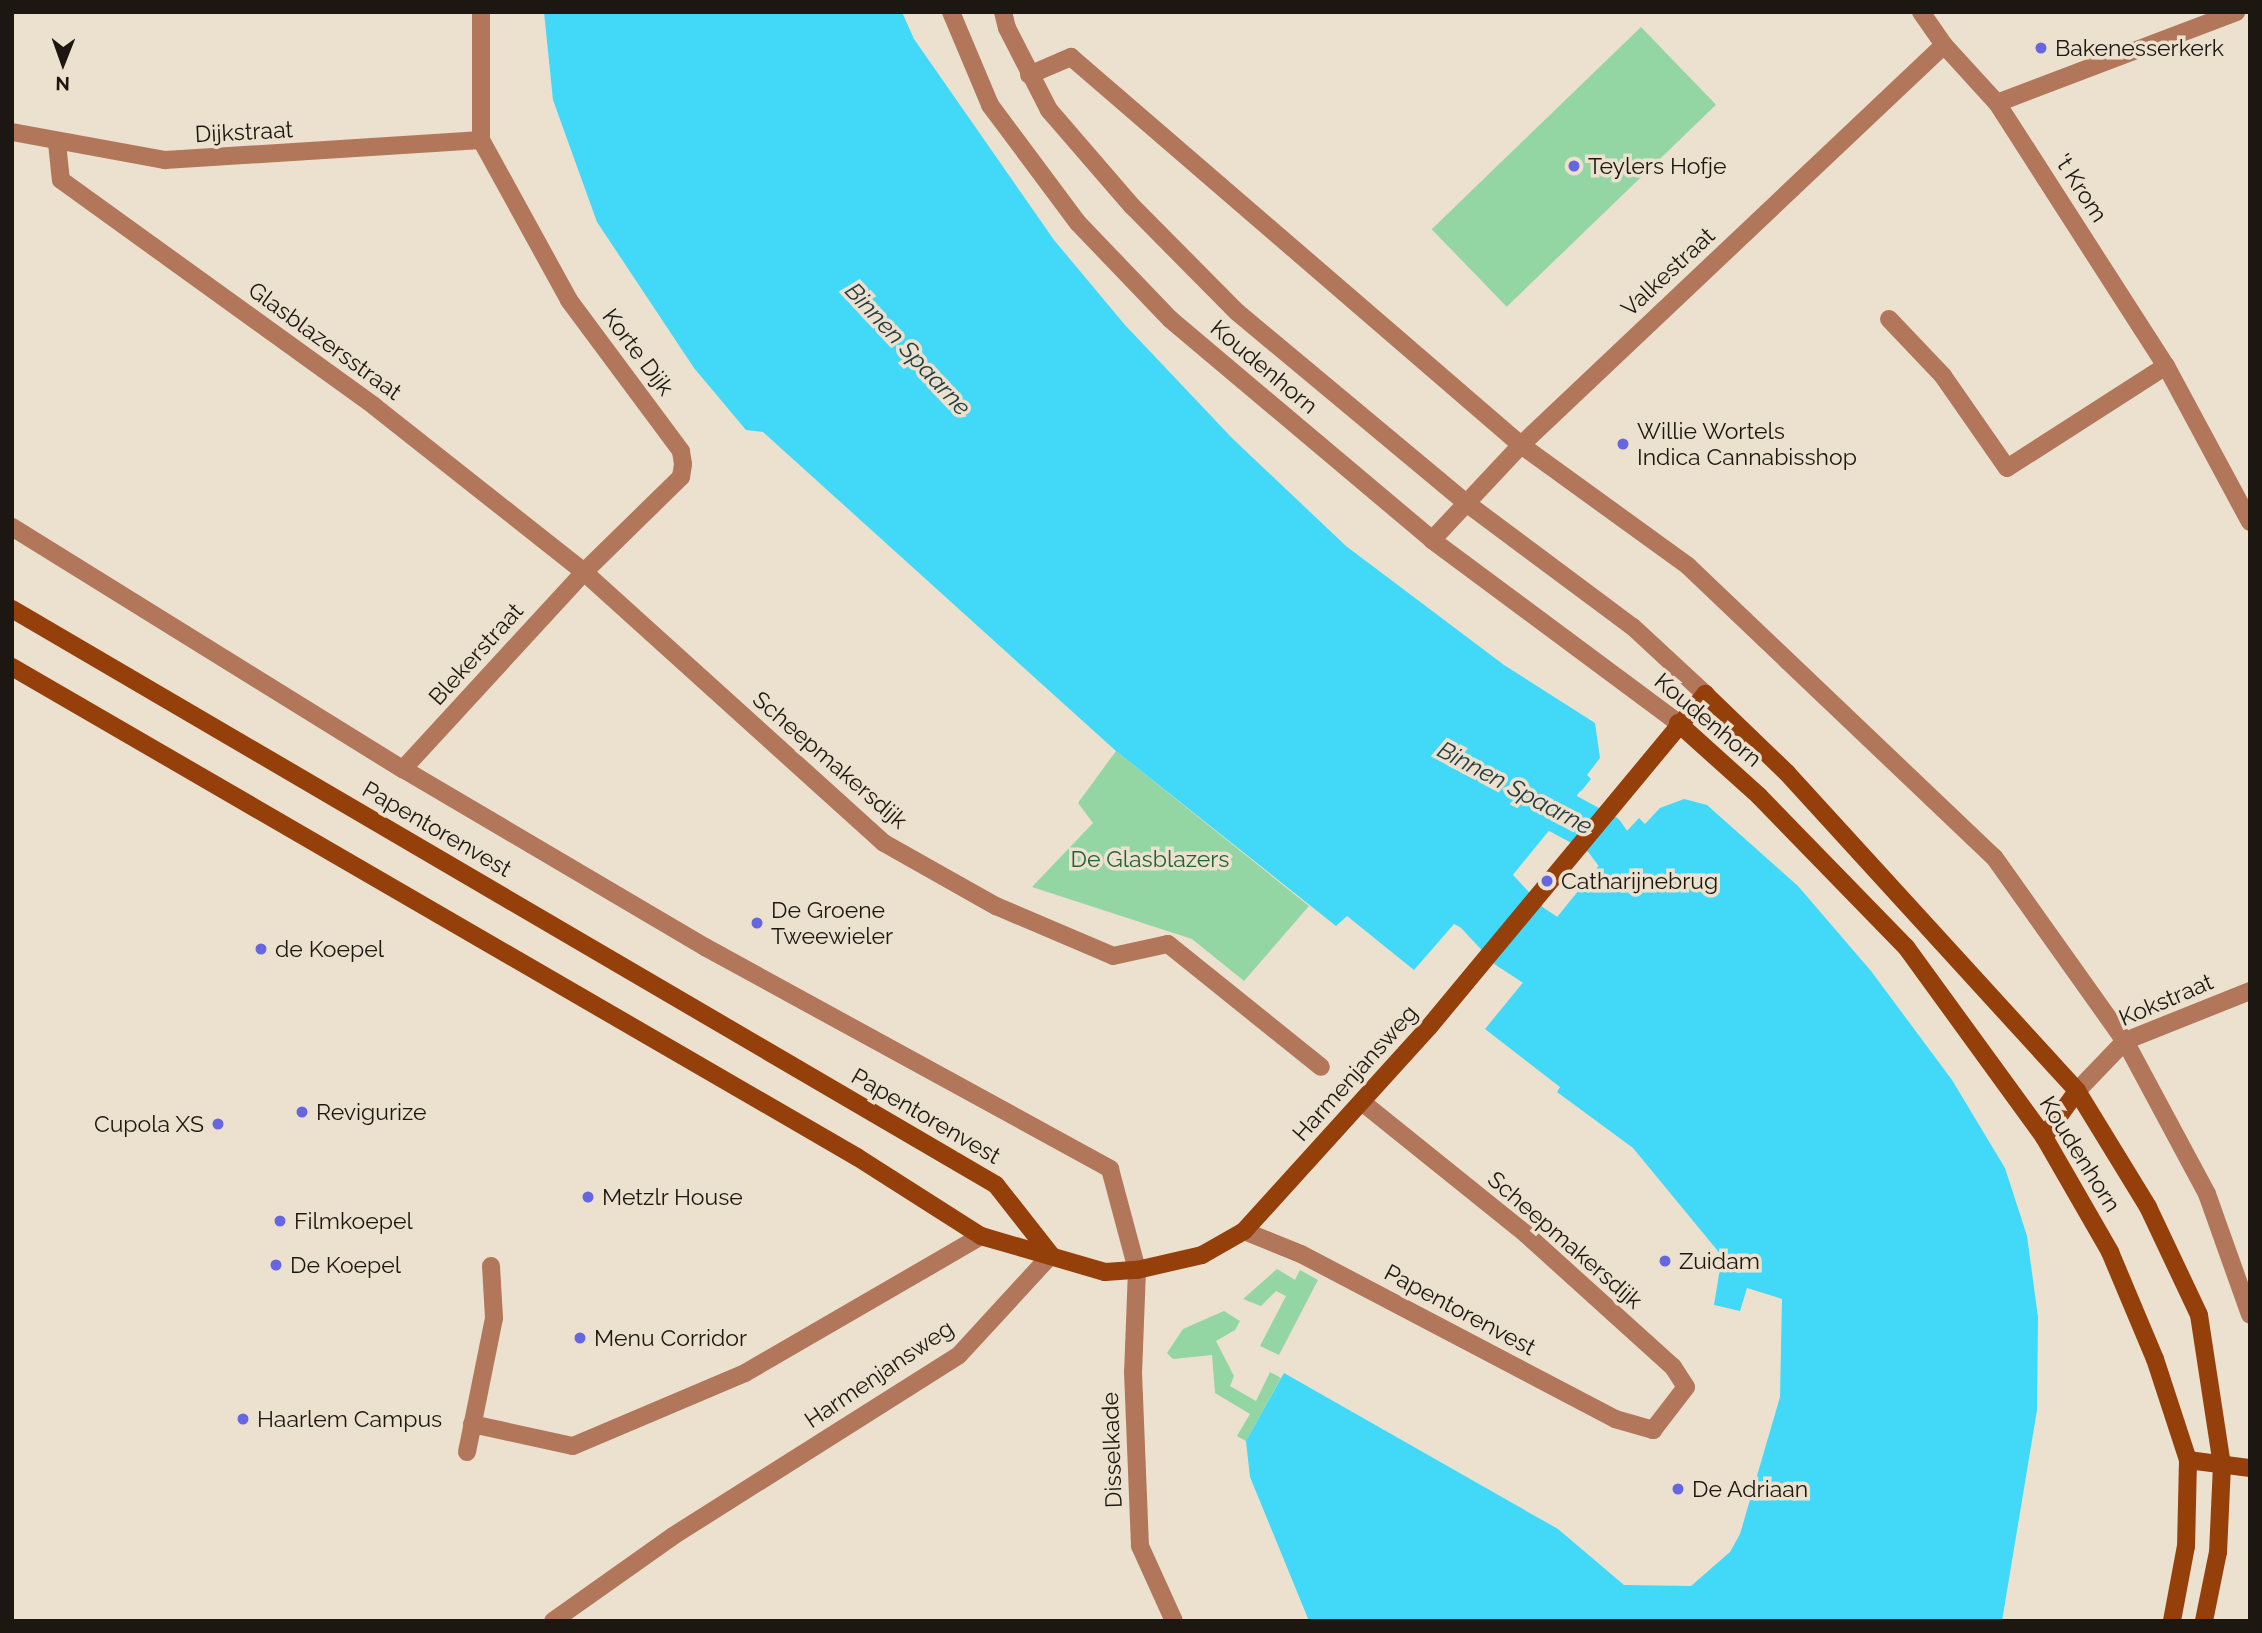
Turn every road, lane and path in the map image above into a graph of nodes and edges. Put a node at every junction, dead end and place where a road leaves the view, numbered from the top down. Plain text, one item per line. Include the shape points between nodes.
1 (481, 12) edge
2 (951, 12) edge
3 (1003, 12) edge
4 (1921, 12) edge
5 (2236, 12) edge
6 (1944, 45) junction
7 (1030, 75) junction
8 (1997, 103) junction
9 (12, 132) edge
10 (481, 140) junction
11 (57, 143) junction
12 (1889, 319) dead end
13 (2166, 366) junction
14 (1521, 445) junction
15 (1465, 502) junction
16 (2250, 522) edge
17 (12, 527) edge
18 (1432, 540) junction
19 (584, 572) junction
20 (12, 608) edge
21 (12, 667) edge
22 (1705, 694) junction
23 (1678, 723) junction
24 (403, 769) junction
25 (2250, 991) edge
26 (2125, 1041) junction
27 (1321, 1067) dead end
28 (2077, 1091) junction
29 (1363, 1103) junction
30 (2044, 1137) junction
31 (1244, 1231) junction
32 (981, 1236) junction
33 (1051, 1255) junction
34 (491, 1266) dead end
35 (1137, 1270) junction
36 (2250, 1315) edge
37 (472, 1424) junction
38 (1653, 1430) joint
39 (467, 1452) dead end
40 (2188, 1460) junction
41 (2222, 1465) junction
42 (2250, 1468) edge
43 (553, 1621) edge
44 (1174, 1621) edge
45 (2172, 1621) edge
46 (2204, 1621) edge

1 - 10 street
2 - 18 street, Koudenhorn via 990,105 1078,223 1170,319
3 - 7 street, Koudenhorn
4 - 6 street, 't Krom
5 - 8 street
6 - 8 street, 't Krom
6 - 14 street, Valkestraat
7 - 14 street via 1071,57
7 - 15 street, Koudenhorn via 1057,120 1132,206 1237,312
8 - 13 street, 't Krom
9 - 11 street, Dijkstraat
10 - 11 street, Dijkstraat via 166,160
10 - 19 street, Korte Dijk via 569,300 681,451 681,477
11 - 19 street, Glasblazersstraat via 61,180 374,406
12 - 13 street via 1943,376 2007,468
13 - 16 street, 't Krom
14 - 15 street, Valkestraat
14 - 26 street via 1688,566 1994,857
15 - 18 street, Valkestraat
15 - 22 street, Koudenhorn via 1633,627
17 - 24 street, Papentorenvest
18 - 23 street, Koudenhorn
19 - 24 street, Blekerstraat
19 - 27 street, Scheepmakersdijk via 884,843 996,906 1113,956 1168,944
20 - 33 street, Papentorenvest via 996,1185
21 - 32 street via 858,1157
22 - 23 street
22 - 28 street, Koudenhorn via 1787,773
23 - 29 street, Harmenjansweg
23 - 30 street, Koudenhorn via 1759,796 1906,947
24 - 35 street, Papentorenvest via 705,947 1110,1169
25 - 26 street, Kokstraat
26 - 28 street, Kokstraat
26 - 36 street via 2207,1194
28 - 30 street
28 - 41 street, Koudenhorn via 2148,1207 2199,1315
29 - 31 street, Harmenjansweg
29 - 38 street, Scheepmakersdijk via 1526,1234 1673,1367 1686,1387
30 - 40 street, Koudenhorn via 2110,1252 2155,1359
31 - 35 street, Harmenjansweg via 1202,1255
31 - 38 street, Papentorenvest via 1301,1254 1615,1419
32 - 33 street
32 - 37 street via 745,1373 573,1446
33 - 35 street, Harmenjansweg via 1105,1272
33 - 43 street, Harmenjansweg via 959,1355 684,1529
34 - 37 street via 494,1318
35 - 44 street, Disselkade via 1140,1546
37 - 39 street
40 - 41 street
40 - 45 street, Koudenhorn via 2186,1546
41 - 42 street
41 - 46 street, Koudenhorn via 2218,1552

